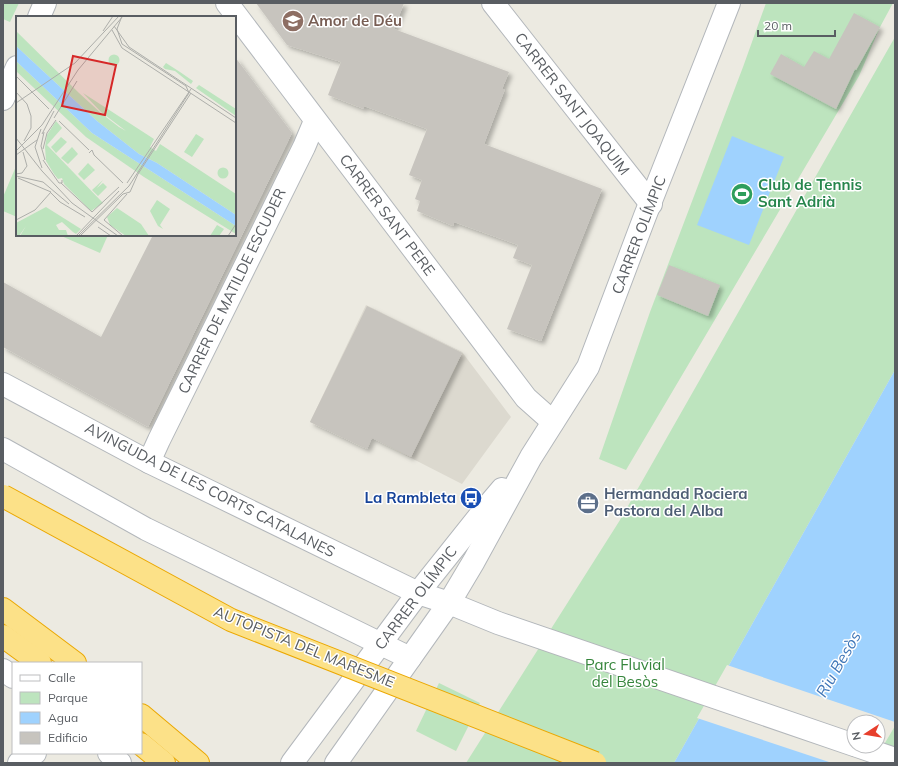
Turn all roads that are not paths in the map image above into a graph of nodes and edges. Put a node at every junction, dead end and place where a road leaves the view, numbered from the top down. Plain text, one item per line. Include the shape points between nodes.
1 (45, 3) edge
2 (227, 3) edge
3 (493, 3) edge
4 (729, 3) edge
5 (39, 16) edge
6 (16, 69) edge
7 (3, 99) edge
8 (315, 121) junction
9 (650, 204) junction
10 (3, 384) edge
11 (553, 422) junction
12 (3, 449) edge
13 (531, 457) junction
14 (149, 462) junction
15 (3, 496) edge
16 (418, 593) junction
17 (449, 603) junction
18 (3, 609) edge
19 (3, 636) edge
20 (381, 644) junction
21 (410, 658) junction
22 (39, 662) edge
23 (74, 662) edge
24 (3, 670) edge
25 (12, 676) edge
26 (142, 716) edge
27 (846, 742) edge
28 (142, 745) edge
29 (33, 754) edge
30 (110, 754) edge
31 (880, 754) edge
32 (895, 759) edge
33 (19, 763) edge
34 (120, 763) edge
35 (164, 763) edge
36 (198, 763) edge
37 (292, 763) edge
38 (336, 763) edge
39 (595, 763) edge

1 - 5 street
2 - 8 street, CARRER SANT PERE
3 - 9 street, CARRER SANT JOAQUIM
4 - 9 street, CARRER OLÍMPIC
6 - 7 street
8 - 11 street, CARRER SANT PERE via 526,398
8 - 14 street, CARRER DE MATILDE ESCUDER
9 - 11 street, CARRER OLÍMPIC via 588,367
10 - 14 street, AVINGUDA DE LES CORTS CATALANES
11 - 13 street, CARRER OLÍMPIC
12 - 20 street via 146,529
13 - 16 street, CARRER OLÍMPIC via 485,509
13 - 17 street, CARRER OLÍMPIC
14 - 16 street, AVINGUDA DE LES CORTS CATALANES
15 - 39 highway, AUTOPISTA DEL MARESME, bridge via 230,620
16 - 17 street, AVINGUDA DE LES CORTS CATALANES
16 - 20 street, CARRER OLÍMPIC
17 - 21 street, CARRER OLÍMPIC
17 - 27 street, AVINGUDA DE LES CORTS CATALANES via 643,674
18 - 23 highway
19 - 22 highway
20 - 21 street
20 - 37 street, CARRER OLÍMPIC
21 - 38 street, CARRER OLÍMPIC
24 - 25 street
26 - 36 highway
28 - 35 highway
29 - 33 street
30 - 34 street
31 - 32 street

